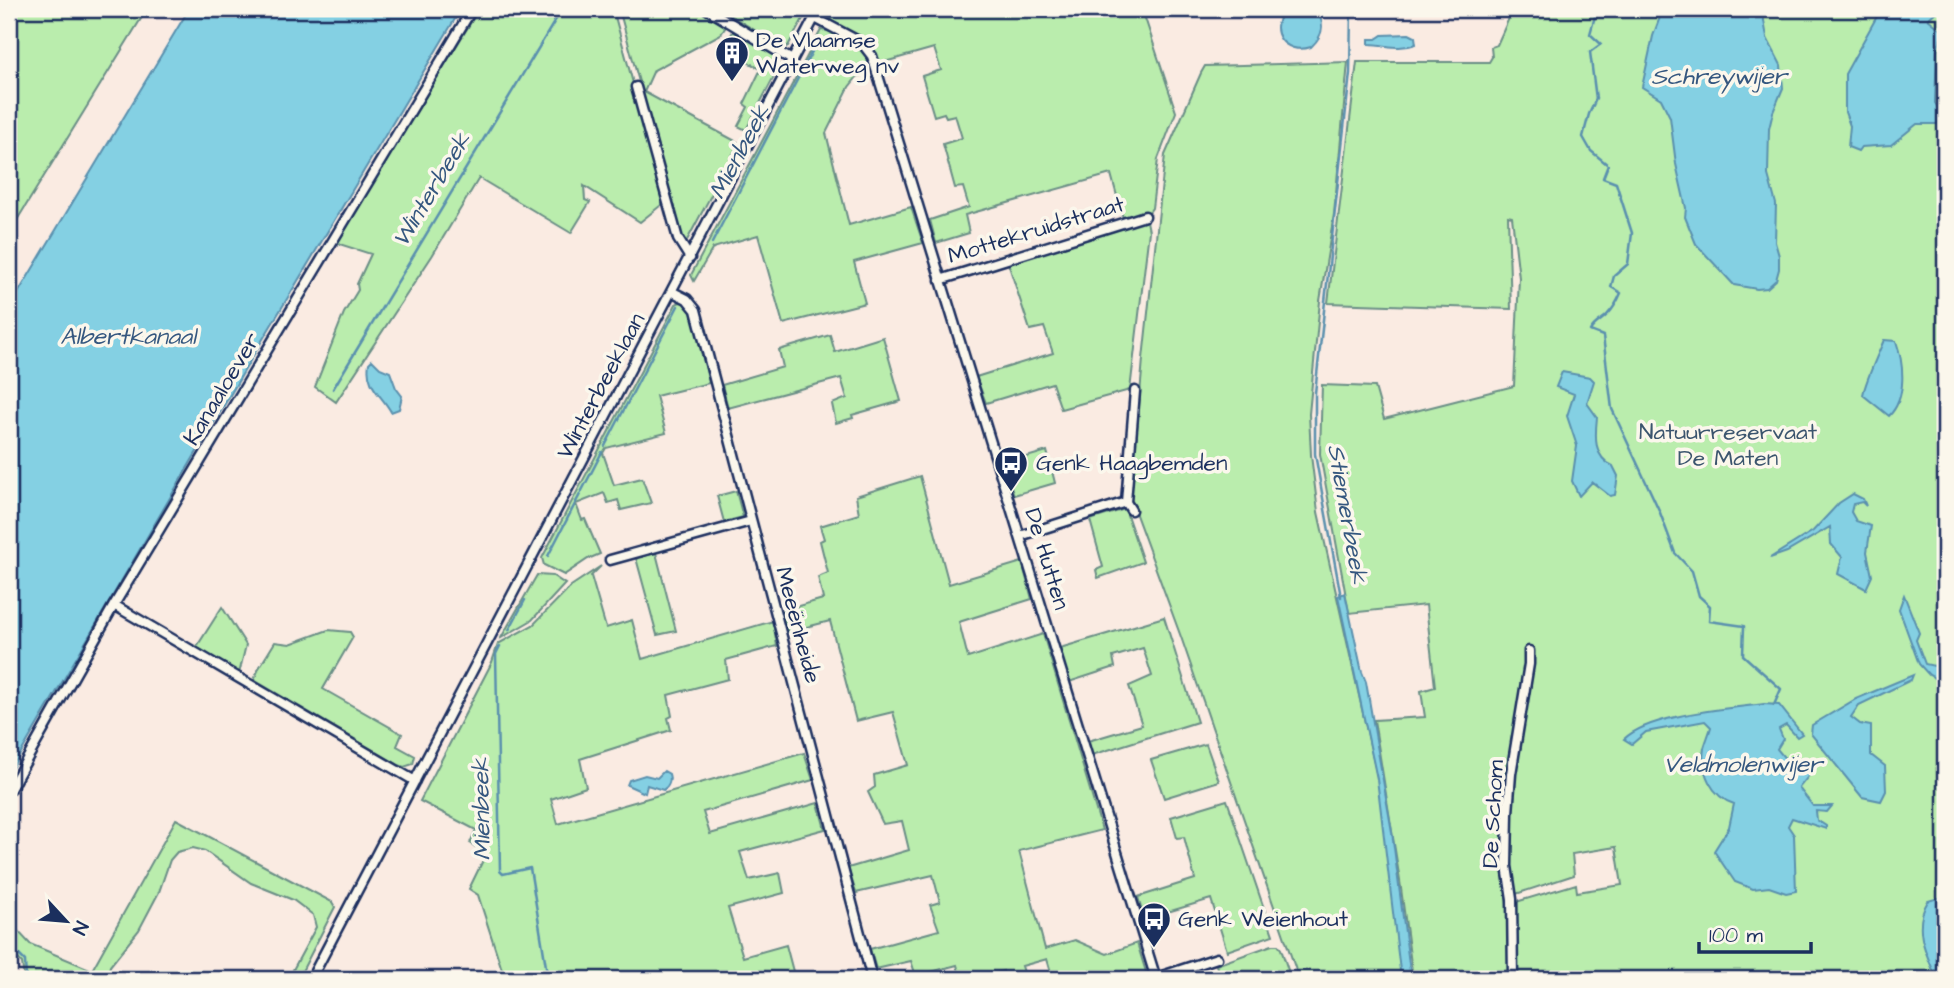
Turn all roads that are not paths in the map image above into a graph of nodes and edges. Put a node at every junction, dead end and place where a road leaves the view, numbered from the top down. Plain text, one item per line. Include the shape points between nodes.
1 (472, 9) edge
2 (706, 9) edge
3 (820, 9) edge
4 (815, 18) junction
5 (792, 60) junction
6 (636, 87) dead end
7 (1144, 216) dead end
8 (690, 258) junction
9 (940, 281) junction
10 (673, 292) junction
11 (1135, 391) dead end
12 (751, 522) junction
13 (1020, 536) junction
14 (610, 560) dead end
15 (114, 605) junction
16 (1529, 652) dead end
17 (415, 781) junction
18 (9, 791) edge
19 (1217, 958) dead end
20 (311, 979) edge
21 (872, 979) edge
22 (1155, 979) edge
23 (1513, 979) edge

1 - 15 street, Kanaaloever
2 - 5 street
3 - 4 street, Winterbeeklaan
4 - 5 street, Winterbeeklaan
4 - 9 street, De Hutten via 862,43 872,56
5 - 8 street, Winterbeeklaan
6 - 8 street via 678,239
7 - 9 street, Mottekruidstraat
8 - 10 street, Winterbeeklaan
9 - 13 street, De Hutten
10 - 12 street, Meeënheide via 696,310
10 - 17 street, Winterbeeklaan
11 - 13 street via 1128,506
12 - 14 street
12 - 21 street, Meeënheide
13 - 22 street, De Hutten
15 - 17 street
15 - 18 street, Kanaaloever
16 - 23 street, De Schom via 1508,813
17 - 20 street, Winterbeeklaan
19 - 22 street

